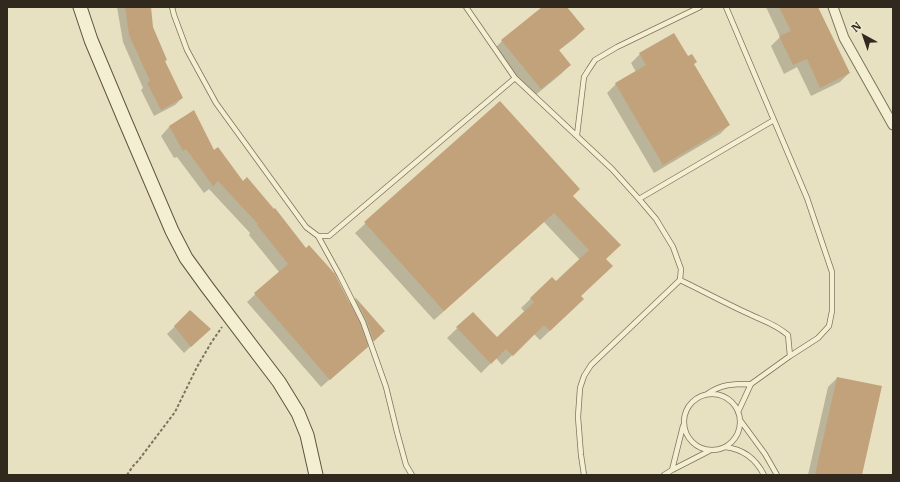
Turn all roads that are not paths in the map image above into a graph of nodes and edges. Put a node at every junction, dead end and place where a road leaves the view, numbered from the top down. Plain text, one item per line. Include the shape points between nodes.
1 (80, 7) edge
2 (172, 7) edge
3 (466, 7) edge
4 (700, 7) edge
5 (726, 7) edge
6 (833, 7) edge
7 (515, 78) junction
8 (774, 120) junction
9 (893, 125) edge
10 (577, 135) junction
11 (639, 200) junction
12 (318, 236) junction
13 (680, 280) junction
14 (790, 356) junction
15 (751, 384) junction
16 (706, 394) junction
17 (738, 412) junction
18 (740, 420) junction
19 (683, 424) junction
20 (725, 447) junction
21 (709, 451) junction
22 (672, 470) junction
23 (316, 475) edge
24 (412, 475) edge
25 (584, 475) edge
26 (664, 475) edge
27 (764, 475) edge
28 (777, 475) edge

1 - 23 street via 91,40 172,231 186,258 279,382 298,413 307,435
2 - 12 lane via 187,50 216,103 306,227
3 - 7 lane
4 - 10 lane via 595,60 584,77
5 - 8 lane
6 - 9 street via 844,38
7 - 10 lane
7 - 12 lane via 329,236
8 - 11 lane
8 - 14 lane via 807,198 832,272 832,310 829,326 818,338
10 - 11 lane
11 - 13 lane via 656,219 673,247 681,269
12 - 24 lane via 363,322 386,387 406,465
13 - 14 lane via 780,328 788,335
13 - 25 lane via 591,365 584,376 580,388 578,417
14 - 15 lane
15 - 16 lane via 723,386
15 - 17 lane
16 - 17 lane via 722,395 735,405
16 - 19 lane via 698,397 687,408
17 - 18 lane
18 - 20 lane via 736,436
18 - 28 lane
19 - 21 lane via 694,445
19 - 22 lane
20 - 21 lane
20 - 27 lane via 734,448 752,458
21 - 22 lane
22 - 26 lane

